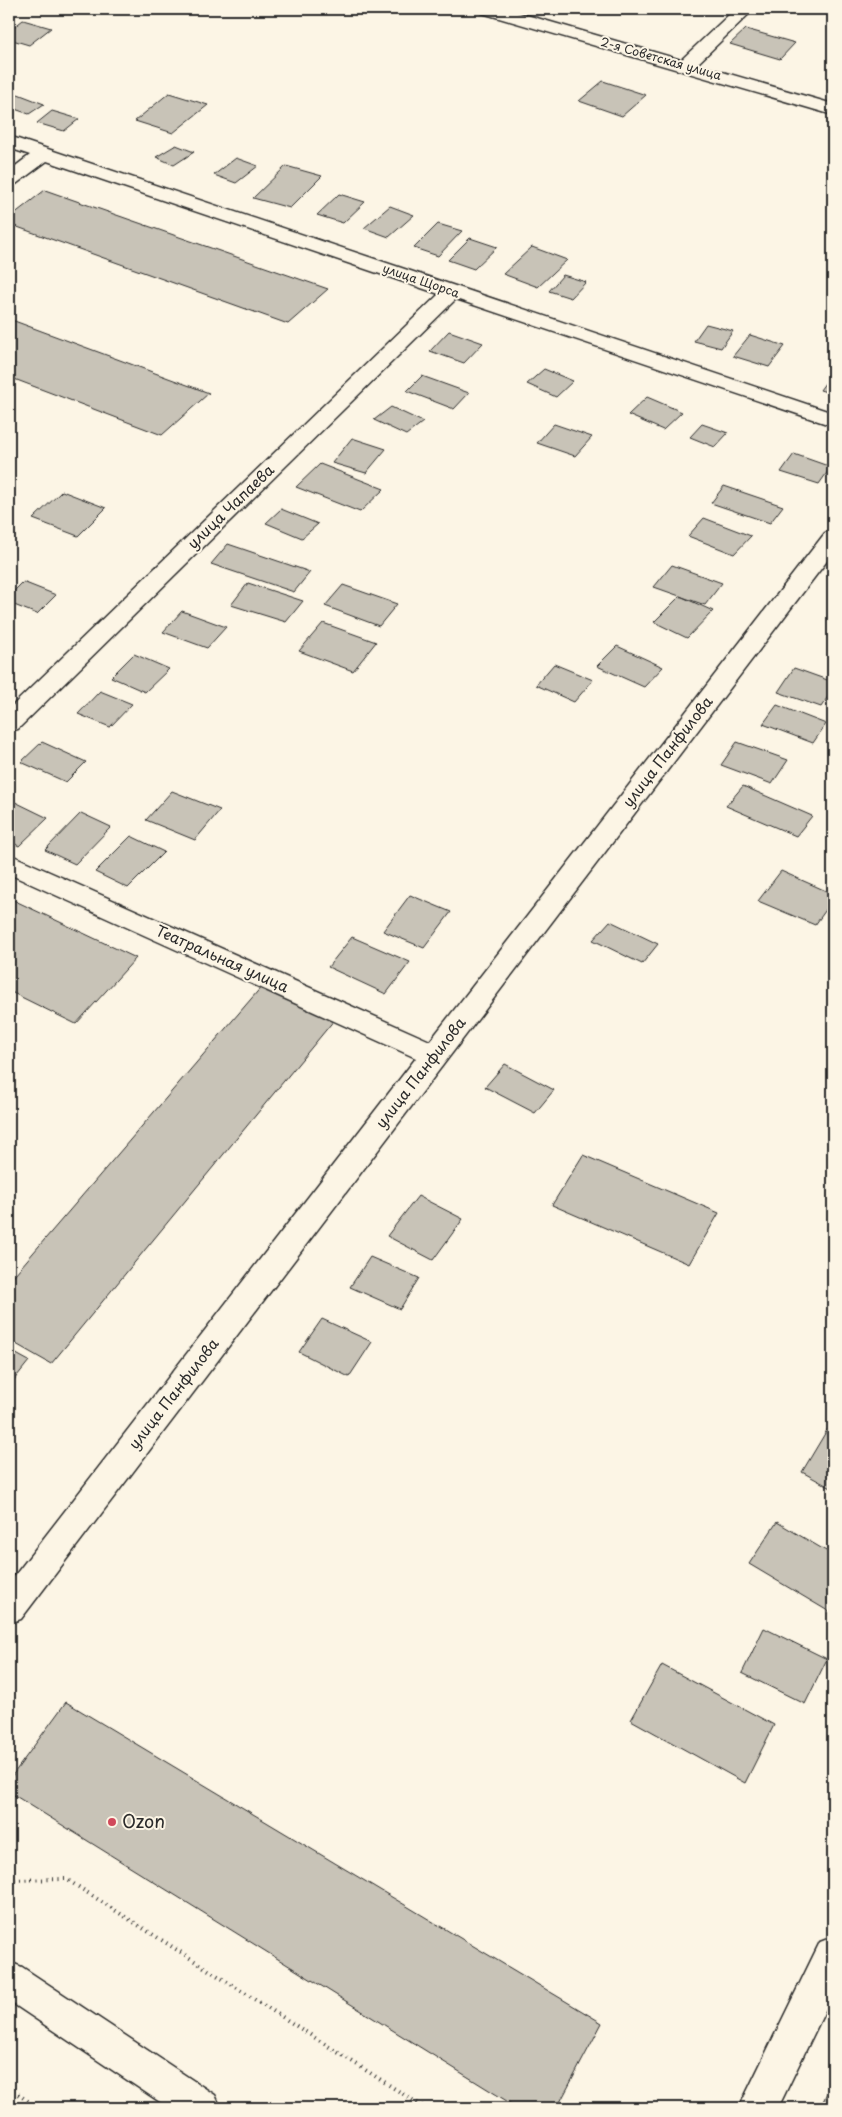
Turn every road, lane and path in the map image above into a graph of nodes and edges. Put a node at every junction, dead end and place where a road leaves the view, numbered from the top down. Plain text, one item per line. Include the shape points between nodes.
1 (488, 9) edge
2 (745, 9) edge
3 (686, 66) junction
4 (833, 110) edge
5 (9, 142) edge
6 (44, 154) junction
7 (9, 180) edge
8 (453, 291) junction
9 (833, 420) edge
10 (833, 538) edge
11 (9, 723) edge
12 (9, 863) edge
13 (435, 1055) junction
14 (9, 1608) edge
15 (9, 1880) edge
16 (833, 1955) edge
17 (9, 1980) edge
18 (9, 2088) edge
19 (38, 2108) edge
20 (202, 2108) edge
21 (425, 2108) edge
22 (758, 2108) edge

1 - 3 street, 2-я Советская улица
2 - 3 street
3 - 4 street, 2-я Советская улица
5 - 6 street, улица Щорса
6 - 7 street
6 - 8 street, улица Щорса
8 - 9 street, улица Щорса
8 - 11 street, улица Чапаева
10 - 13 street, улица Панфилова
12 - 13 street, Театральная улица
13 - 14 street, улица Панфилова
15 - 21 path via 66,1879
16 - 22 street
17 - 20 street
18 - 19 path

